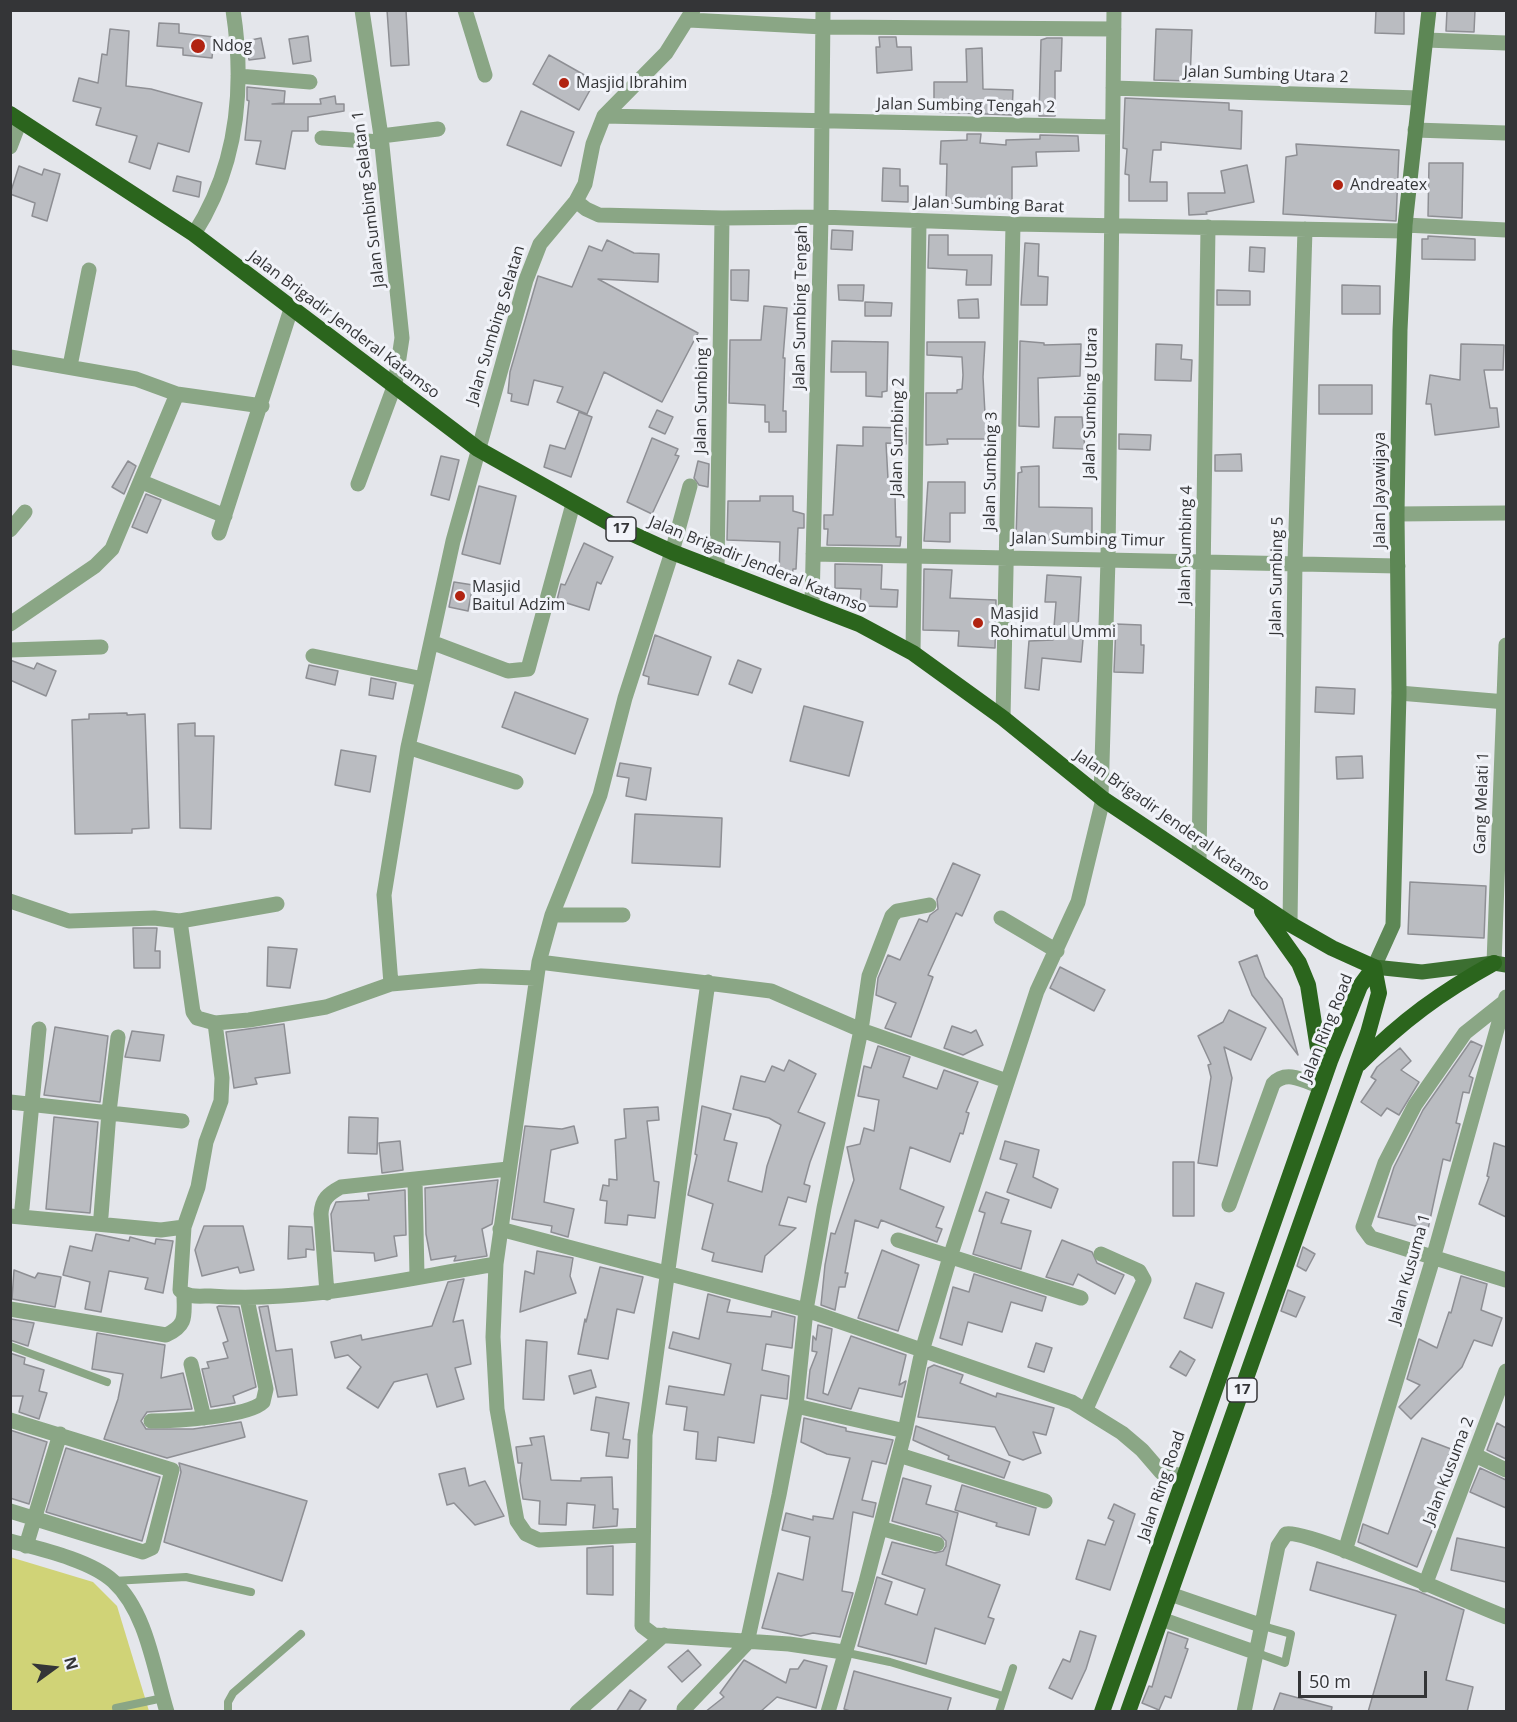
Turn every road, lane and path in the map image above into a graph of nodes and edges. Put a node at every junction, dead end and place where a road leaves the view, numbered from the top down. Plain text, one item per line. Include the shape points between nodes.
1 (233, 10) edge
2 (362, 10) edge
3 (465, 10) edge
4 (823, 10) edge
5 (1114, 10) edge
6 (1429, 10) edge
7 (691, 15) edge
8 (823, 27) junction
9 (1114, 29) junction
10 (1426, 40) junction
11 (1506, 43) edge
12 (485, 75) dead end
13 (238, 76) junction
14 (310, 82) dead end
15 (1113, 88) junction
16 (1418, 98) junction
17 (604, 116) junction
18 (15, 117) edge
19 (820, 120) junction
20 (1112, 127) junction
21 (438, 129) dead end
22 (1414, 130) junction
23 (1506, 133) edge
24 (322, 138) dead end
25 (381, 139) junction
26 (10, 147) edge
27 (576, 201) junction
28 (821, 217) junction
29 (722, 218) junction
30 (919, 221) junction
31 (1013, 224) junction
32 (1111, 226) junction
33 (1208, 227) junction
34 (1405, 228) junction
35 (1305, 229) junction
36 (1506, 230) edge
37 (194, 234) junction
38 (89, 270) dead end
39 (291, 309) junction
40 (10, 357) edge
41 (70, 366) junction
42 (395, 384) junction
43 (177, 394) junction
44 (262, 405) junction
45 (478, 449) junction
46 (142, 482) junction
47 (358, 484) dead end
48 (690, 486) dead end
49 (573, 504) junction
50 (25, 512) dead end
51 (1506, 513) edge
52 (1398, 514) junction
53 (225, 516) junction
54 (10, 530) edge
55 (219, 533) dead end
56 (672, 552) junction
57 (813, 554) junction
58 (915, 557) junction
59 (1007, 557) junction
60 (1108, 558) junction
61 (1204, 560) junction
62 (1295, 562) junction
63 (1398, 566) junction
64 (717, 570) junction
65 (812, 604) junction
66 (10, 624) edge
67 (431, 642) junction
68 (1506, 645) edge
69 (101, 647) dead end
70 (10, 650) edge
71 (913, 653) junction
72 (313, 656) dead end
73 (423, 679) junction
74 (1399, 693) junction
75 (1505, 702) edge
76 (1003, 718) junction
77 (408, 747) junction
78 (516, 782) dead end
79 (1102, 798) junction
80 (1199, 862) junction
81 (1254, 901) junction
82 (10, 902) edge
83 (277, 904) dead end
84 (929, 905) dead end
85 (552, 915) junction
86 (623, 915) dead end
87 (1001, 918) dead end
88 (180, 921) junction
89 (1290, 924) junction
90 (1057, 951) junction
91 (539, 962) junction
92 (1500, 964) edge
93 (1374, 967) junction
94 (536, 978) junction
95 (708, 982) junction
96 (391, 984) junction
97 (1505, 999) edge
98 (215, 1023) junction
99 (39, 1029) dead end
100 (861, 1030) junction
101 (118, 1036) dead end
102 (1355, 1068) junction
103 (1007, 1081) junction
104 (1322, 1085) junction
105 (10, 1102) edge
106 (34, 1104) junction
107 (109, 1112) junction
108 (182, 1121) dead end
109 (508, 1169) junction
110 (415, 1179) junction
111 (1229, 1205) dead end
112 (16, 1212) edge
113 (101, 1216) dead end
114 (184, 1227) junction
115 (500, 1229) junction
116 (898, 1240) dead end
117 (1101, 1254) dead end
118 (1434, 1255) junction
119 (950, 1257) junction
120 (496, 1264) junction
121 (668, 1272) junction
122 (417, 1276) junction
123 (1506, 1280) edge
124 (327, 1293) junction
125 (184, 1294) junction
126 (1081, 1298) dead end
127 (247, 1299) junction
128 (10, 1308) edge
129 (806, 1310) junction
130 (10, 1346) edge
131 (922, 1351) junction
132 (190, 1364) dead end
133 (1506, 1371) edge
134 (107, 1382) dead end
135 (796, 1406) junction
136 (1086, 1409) junction
137 (204, 1418) junction
138 (10, 1420) edge
139 (151, 1421) dead end
140 (905, 1431) junction
141 (60, 1434) junction
142 (899, 1455) junction
143 (1474, 1455) junction
144 (1506, 1470) edge
145 (1184, 1476) junction
146 (1045, 1501) dead end
147 (10, 1511) edge
148 (34, 1519) junction
149 (880, 1528) junction
150 (642, 1535) junction
151 (10, 1541) edge
152 (937, 1544) dead end
153 (26, 1546) junction
154 (1345, 1551) junction
155 (113, 1581) junction
156 (1425, 1585) junction
157 (251, 1592) dead end
158 (1170, 1594) junction
159 (1506, 1617) edge
160 (1161, 1619) junction
161 (1263, 1626) junction
162 (301, 1634) dead end
163 (664, 1635) junction
164 (747, 1643) junction
165 (843, 1652) junction
166 (1257, 1653) junction
167 (1013, 1668) dead end
168 (1003, 1696) junction
169 (165, 1705) edge
170 (116, 1708) dead end
171 (684, 1709) dead end
172 (228, 1712) edge
173 (577, 1712) edge
174 (828, 1712) edge
175 (999, 1712) edge
176 (1102, 1712) edge
177 (1128, 1712) edge
178 (1244, 1712) edge

1 - 13 street
2 - 25 street, Jalan Sumbing Selatan 1
3 - 12 street
4 - 8 street, Jalan Sumbing Tengah
5 - 9 street, Jalan Sumbing Utara
6 - 10 main road, Jalan Jayawijaya
7 - 8 street
7 - 17 street, Jalan Sumbing Selatan via 666,53
8 - 9 street
8 - 19 street, Jalan Sumbing Tengah
9 - 15 street, Jalan Sumbing Utara
10 - 11 street
10 - 16 main road, Jalan Jayawijaya
13 - 14 street
13 - 37 street via 229,160 209,210
15 - 16 street, Jalan Sumbing Utara 2
15 - 20 street, Jalan Sumbing Utara
16 - 22 main road, Jalan Jayawijaya
17 - 19 street, Jalan Sumbing Tengah 2
17 - 27 street, Jalan Sumbing Selatan via 593,144 585,184
18 - 26 street
18 - 37 highway, Jalan Brigadir Jenderal Katamso / 17
19 - 20 street, Jalan Sumbing Tengah 2
19 - 28 street, Jalan Sumbing Tengah
20 - 32 street, Jalan Sumbing Utara
21 - 25 street
22 - 23 street
22 - 34 main road, Jalan Jayawijaya
24 - 25 street
25 - 42 street, Jalan Sumbing Selatan 1 via 402,338
27 - 29 street, Jalan Sumbing Barat via 599,215
27 - 45 street, Jalan Sumbing Selatan via 534,254
28 - 29 street, Jalan Sumbing Barat
28 - 30 street, Jalan Sumbing Barat
28 - 57 street, Jalan Sumbing Tengah
29 - 64 street, Jalan Sumbing 1
30 - 31 street, Jalan Sumbing Barat
30 - 58 street, Jalan Sumbing 2
31 - 32 street, Jalan Sumbing Barat
31 - 59 street, Jalan Sumbing 3
32 - 33 street, Jalan Sumbing Barat
32 - 60 street, Jalan Sumbing Utara
33 - 35 street, Jalan Sumbing Barat
33 - 61 street, Jalan Sumbing 4
34 - 35 street, Jalan Sumbing Barat
34 - 36 street, Jalan Sumbing Barat
34 - 52 main road, Jalan Jayawijaya
35 - 62 street, Jalan Sumbing 5
37 - 39 highway, Jalan Brigadir Jenderal Katamso / 17
38 - 41 street
39 - 42 highway, Jalan Brigadir Jenderal Katamso / 17
39 - 44 street
40 - 41 street
41 - 43 street via 136,378
42 - 45 highway, Jalan Brigadir Jenderal Katamso / 17
42 - 47 street, Jalan Sumbing Selatan 1
43 - 44 street
43 - 46 street
44 - 53 street
45 - 49 highway, Jalan Brigadir Jenderal Katamso / 17
45 - 67 street, Jalan Sumbing Selatan
46 - 53 street
46 - 66 street via 112,549 95,566
48 - 56 street
49 - 56 highway, Jalan Brigadir Jenderal Katamso / 17
49 - 67 street via 528,669 508,671
50 - 54 street
51 - 52 street
52 - 63 main road, Jalan Jayawijaya
53 - 55 street
56 - 64 highway, Jalan Brigadir Jenderal Katamso / 17
56 - 85 street via 625,698 600,795
57 - 58 street, Jalan Sumbing Timur
57 - 65 street, Jalan Sumbing Tengah
58 - 59 street, Jalan Sumbing Timur
58 - 71 street, Jalan Sumbing 2
59 - 60 street, Jalan Sumbing Timur
59 - 76 street, Jalan Sumbing 3
60 - 61 street, Jalan Sumbing Timur
60 - 79 street, Jalan Sumbing Utara
61 - 62 street, Jalan Sumbing Timur
61 - 80 street, Jalan Sumbing 4
62 - 63 street, Jalan Sumbing Timur
62 - 89 street, Jalan Sumbing 5
63 - 74 main road, Jalan Jayawijaya
64 - 65 highway, Jalan Brigadir Jenderal Katamso / 17
65 - 71 highway, Jalan Brigadir Jenderal Katamso / 17
67 - 73 street, Jalan Sumbing Selatan
68 - 75 street, Gang Melati 1
69 - 70 street
71 - 76 highway, Jalan Brigadir Jenderal Katamso / 17
72 - 73 street
73 - 77 street, Jalan Sumbing Selatan
74 - 75 street
74 - 93 main road, Jalan Jayawijaya via 1393,925
75 - 92 street, Gang Melati 1
76 - 79 highway, Jalan Brigadir Jenderal Katamso / 17
77 - 78 street
77 - 96 street, Jalan Sumbing Selatan via 384,895
79 - 80 highway, Jalan Brigadir Jenderal Katamso / 17
79 - 90 street, Jalan Sumbing Utara via 1078,902
80 - 81 highway, Jalan Brigadir Jenderal Katamso / 17
81 - 89 highway, Jalan Brigadir Jenderal Katamso / 17
81 - 104 highway, 17 via 1299,963 1308,985
82 - 88 street via 69,921
83 - 88 street
84 - 100 street via 897,911 887,925 869,976
85 - 86 street
85 - 91 street
87 - 90 street
88 - 98 street via 193,1012 197,1018
89 - 93 highway, Jalan Brigadir Jenderal Katamso / 17
90 - 103 street, Jalan Sumbing Utara via 1037,991
91 - 94 street
91 - 95 street
92 - 93 main road via 1422,972
92 - 102 highway via 1445,991 1404,1020
93 - 102 highway, Jalan Ring Road / 17 via 1379,993
93 - 104 highway, Jalan Ring Road / 17 via 1360,986
94 - 96 street via 481,976
94 - 109 street
95 - 100 street via 771,991
95 - 121 street
96 - 98 street via 326,1007
97 - 118 street, Jalan Kusuma 1
97 - 118 street via 1465,1033 1421,1096 1385,1163 1363,1227 1371,1238
98 - 114 street via 221,1101
99 - 106 street
100 - 103 street
100 - 129 street
101 - 107 street
102 - 158 highway, Jalan Ring Road / 17
103 - 119 street, Jalan Sumbing Utara
104 - 111 street via 1290,1076 1272,1084
104 - 145 highway, Jalan Ring Road / 17
105 - 106 street
106 - 107 street
106 - 112 street
107 - 108 street
107 - 113 street
109 - 110 street
109 - 115 street
110 - 122 street
110 - 124 street via 341,1187 324,1198 321,1214
112 - 114 street via 160,1230
114 - 125 street via 180,1290
115 - 120 street
115 - 121 street
116 - 119 street
117 - 136 street via 1139,1271 1144,1280
118 - 123 street
118 - 154 street, Jalan Kusuma 1
119 - 126 street
119 - 131 street, Jalan Sumbing Utara
120 - 122 street
120 - 150 street via 493,1337 497,1409 517,1521 526,1534 539,1540
121 - 129 street
121 - 150 street via 645,1435
122 - 124 street
124 - 127 street
125 - 127 street
125 - 128 street via 183,1323 166,1335
127 - 137 street via 266,1396 259,1406
129 - 131 street
129 - 135 street
130 - 134 lane
131 - 136 street
131 - 140 street, Jalan Sumbing Utara
132 - 137 street
133 - 143 street, Jalan Kusuma 2
135 - 140 street
135 - 164 street
136 - 145 street via 1136,1444 1161,1472
137 - 139 street
138 - 141 street
140 - 142 street, Jalan Sumbing Utara
141 - 148 street
141 - 148 street via 172,1470 152,1548 142,1552
142 - 146 street
142 - 149 street, Jalan Sumbing Utara
143 - 144 street
143 - 156 street, Jalan Kusuma 2
145 - 176 highway, Jalan Ring Road / 17
147 - 148 street
148 - 153 street
149 - 152 street
149 - 165 street, Jalan Sumbing Utara
150 - 163 street via 642,1626 654,1635
151 - 153 street
153 - 155 street via 58,1555
154 - 156 street
154 - 161 street via 1296,1533 1282,1537
155 - 157 lane via 186,1577
155 - 169 street via 136,1615
156 - 159 street
158 - 160 highway, Jalan Ring Road / 17
158 - 161 street
160 - 166 street
160 - 177 highway, Jalan Ring Road / 17
161 - 166 street
161 - 166 lane via 1291,1634 1285,1663
162 - 172 lane via 233,1694
163 - 164 street
163 - 173 street
164 - 165 street
164 - 171 street
165 - 168 lane
165 - 174 street, Jalan Sumbing Utara
166 - 178 street
167 - 168 lane
168 - 175 lane
169 - 170 lane

